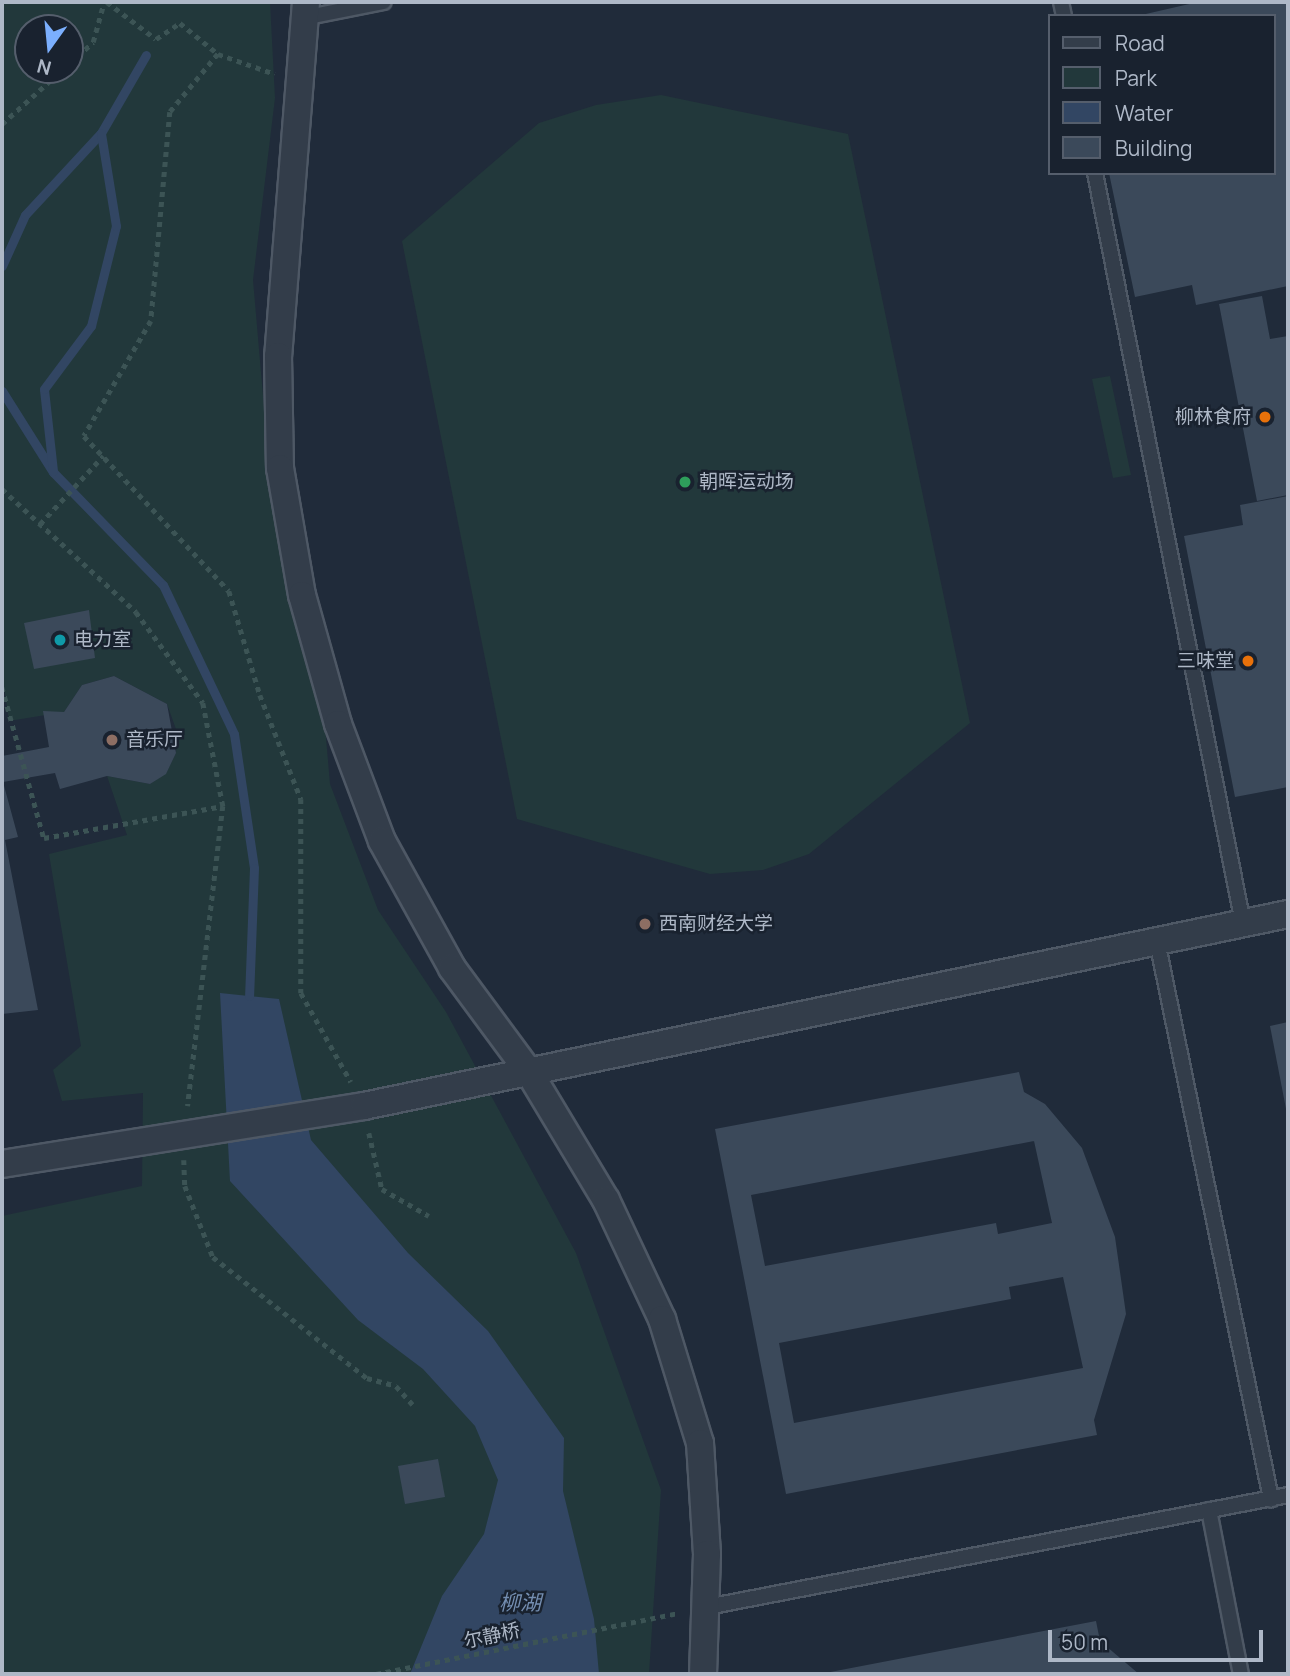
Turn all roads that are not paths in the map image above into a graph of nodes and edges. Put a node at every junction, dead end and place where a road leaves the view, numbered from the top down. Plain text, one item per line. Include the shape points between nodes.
1 (384, 2) edge
2 (307, 9) edge
3 (1095, 175) edge
4 (1288, 914) edge
5 (1243, 923) junction
6 (1157, 942) junction
7 (529, 1072) junction
8 (2, 1164) edge
9 (1288, 1495) edge
10 (1271, 1499) junction
11 (1209, 1510) junction
12 (707, 1607) junction
13 (703, 1674) edge
14 (1241, 1674) edge

1 - 2 lane
2 - 7 street via 278,356 280,468 302,595 338,724 382,841 452,968
3 - 5 lane
4 - 5 street
5 - 6 street
6 - 7 street
6 - 10 lane
7 - 8 street via 364,1107
7 - 12 street via 606,1200 662,1319 700,1443
9 - 10 lane
10 - 11 lane
11 - 12 lane
11 - 14 lane
12 - 13 street

